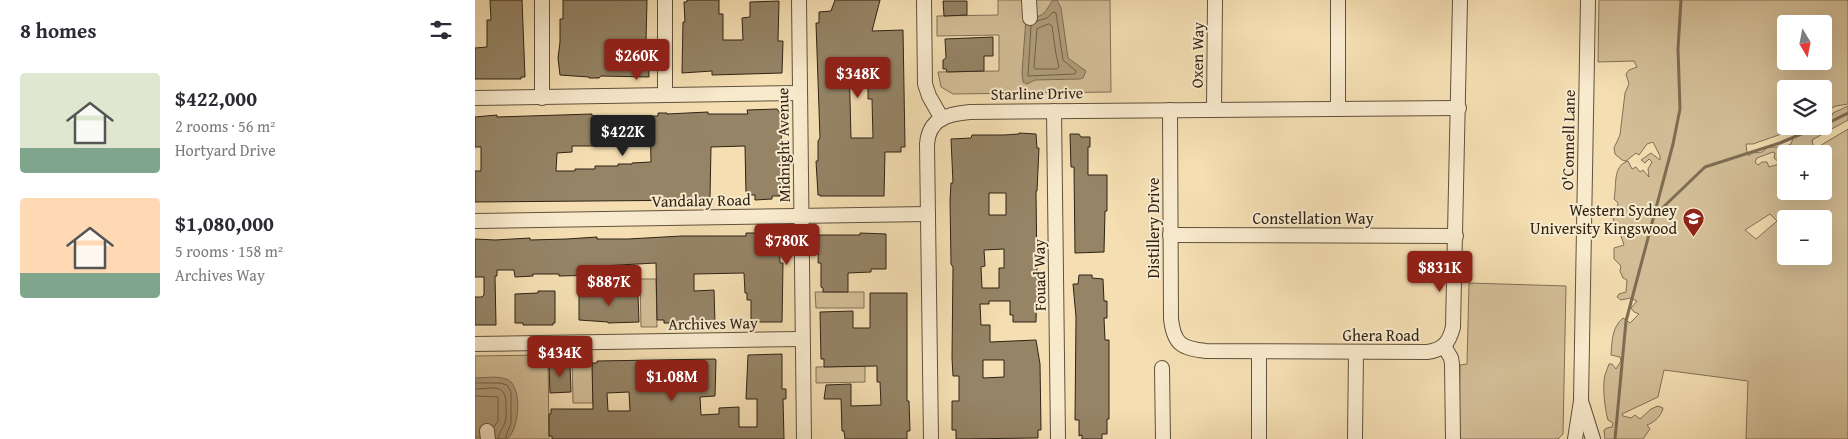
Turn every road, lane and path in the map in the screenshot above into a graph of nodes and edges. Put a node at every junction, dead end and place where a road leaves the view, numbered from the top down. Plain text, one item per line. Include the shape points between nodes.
1 (542, 0) edge
2 (665, 0) edge
3 (799, 0) edge
4 (924, 0) edge
5 (1029, 0) edge
6 (1215, 0) edge
7 (1338, 0) edge
8 (1460, 0) edge
9 (1588, 0) edge
10 (1030, 18) dead end
11 (799, 93) junction
12 (665, 95) junction
13 (475, 98) edge
14 (542, 98) junction
15 (1459, 108) junction
16 (1338, 109) junction
17 (1170, 110) junction
18 (1214, 110) junction
19 (1054, 111) junction
20 (942, 119) junction
21 (928, 214) junction
22 (801, 216) junction
23 (475, 221) edge
24 (1170, 235) junction
25 (1456, 236) junction
26 (802, 339) junction
27 (1179, 343) joint
28 (475, 344) edge
29 (1445, 346) junction
30 (1259, 352) junction
31 (1356, 352) junction
32 (1162, 368) dead end
33 (1581, 401) junction
34 (1355, 438) edge
35 (804, 439) edge
36 (931, 439) edge
37 (1058, 439) edge
38 (1163, 439) edge
39 (1259, 439) edge
40 (1453, 439) edge
41 (1575, 439) edge
42 (1593, 439) edge

1 - 14 street
2 - 12 street
3 - 11 street, Midnight Avenue
4 - 20 street via 925,84
5 - 10 street
6 - 18 street, Oxen Way
7 - 16 street
8 - 15 street
9 - 33 street, O'Connell Lane
11 - 12 street
11 - 22 street, Midnight Avenue
12 - 14 street
13 - 14 street
15 - 16 street, Starline Drive
15 - 25 street
16 - 18 street, Starline Drive
17 - 18 street, Starline Drive
17 - 19 street, Starline Drive
17 - 24 street, Distillery Drive
19 - 20 street, Starline Drive via 970,112
19 - 37 street, Fouad Way
20 - 21 street via 932,128 928,140
21 - 22 street, Vandalay Road
21 - 36 street
22 - 23 street, Vandalay Road
22 - 26 street, Midnight Avenue
24 - 25 street, Constellation Way
24 - 27 street, Distillery Drive via 1171,319 1174,337
25 - 29 street via 1453,327
26 - 28 street, Archives Way
26 - 35 street, Midnight Avenue
27 - 30 street, Ghera Road via 1206,351
29 - 31 street, Ghera Road via 1438,351 1427,352
29 - 40 street via 1453,364
30 - 31 street, Ghera Road
30 - 39 street
31 - 34 street
32 - 38 street
33 - 41 street, O'Connell Lane
33 - 42 street, O'Connell Lane

